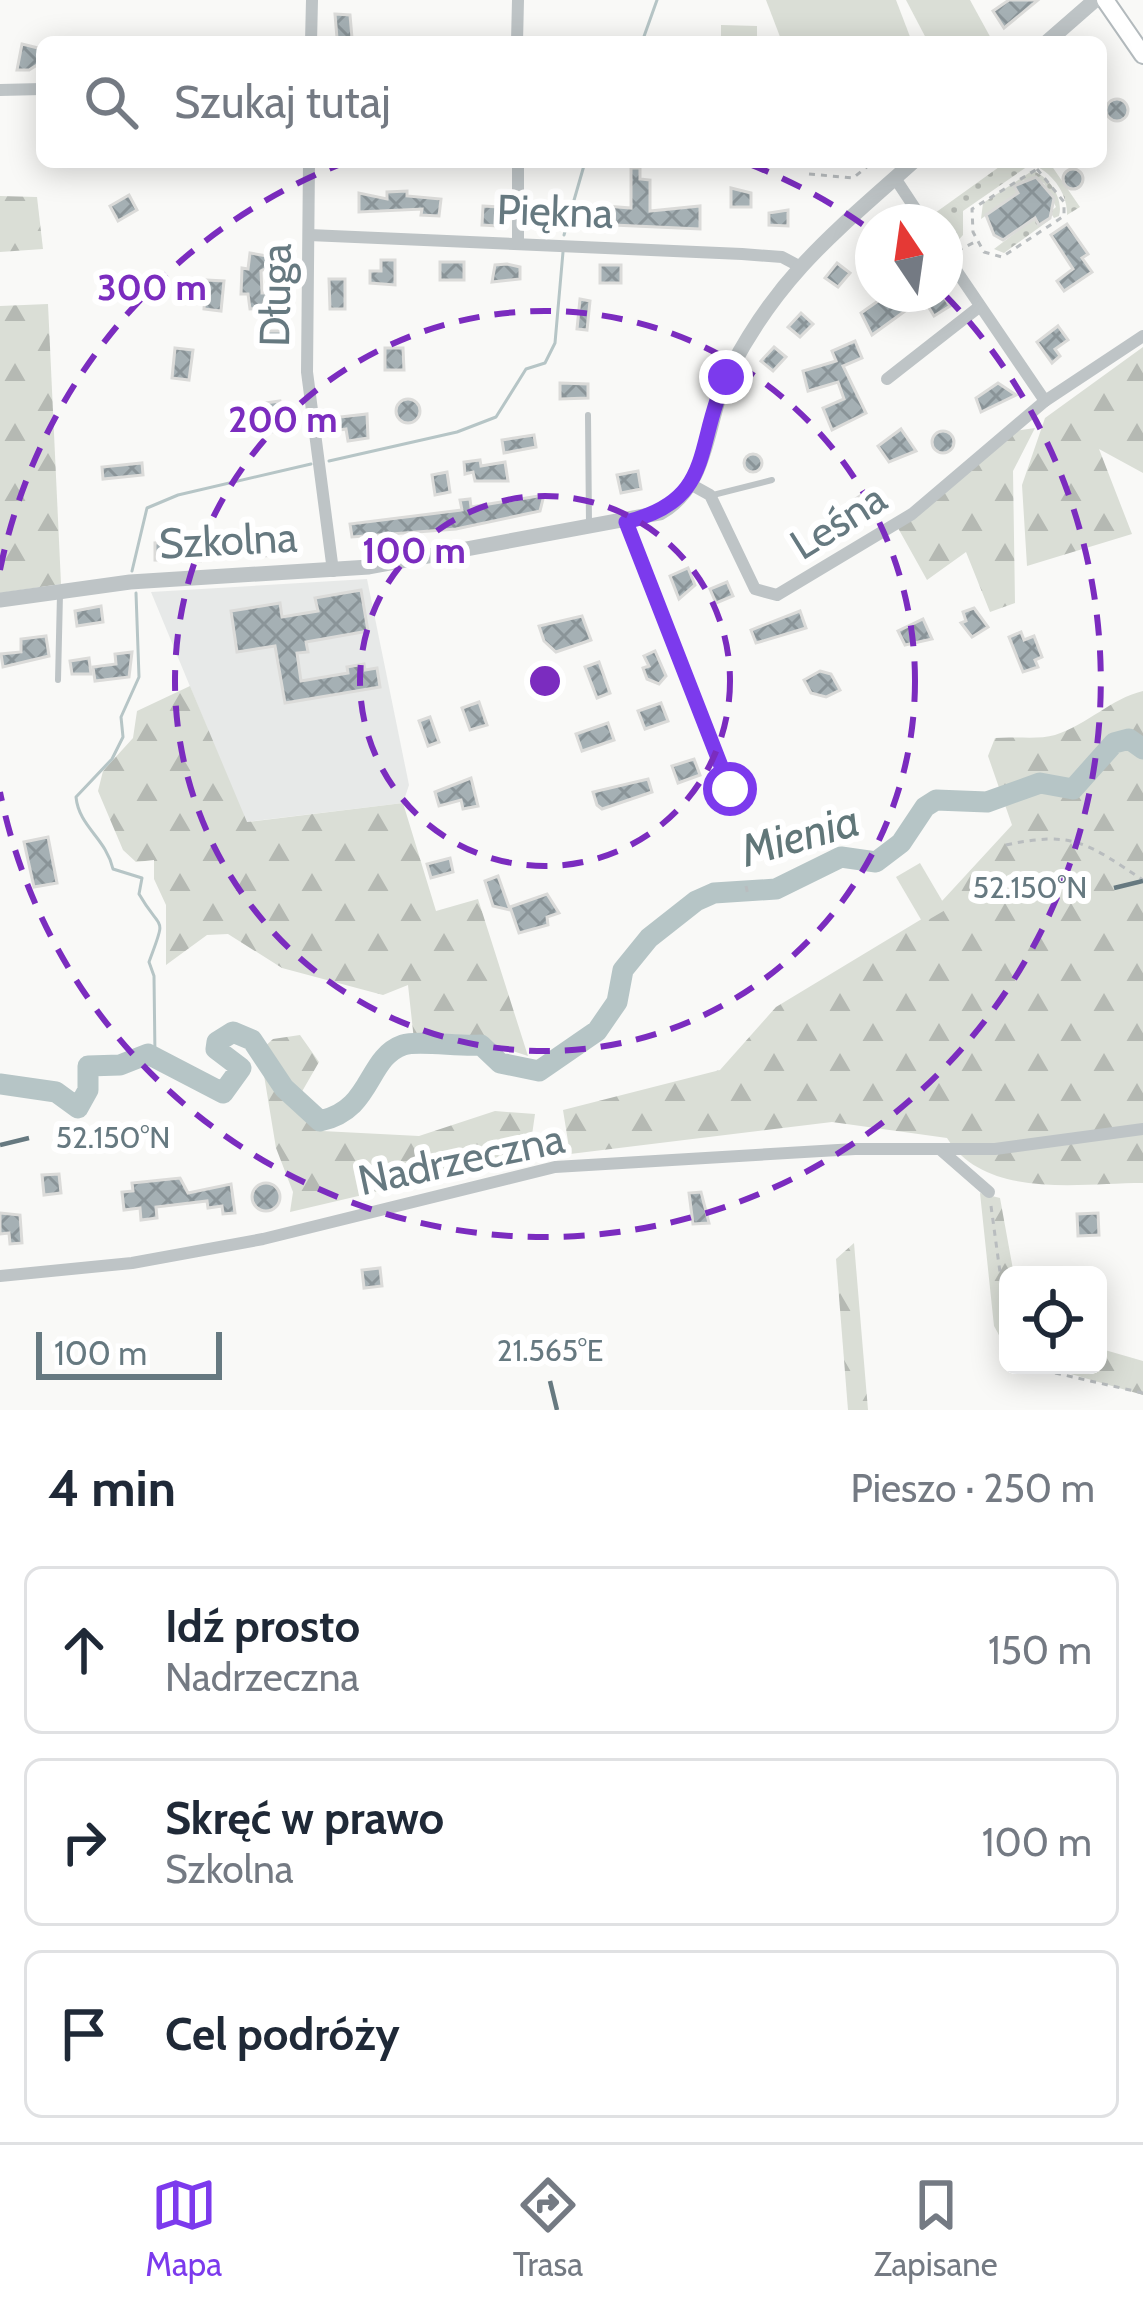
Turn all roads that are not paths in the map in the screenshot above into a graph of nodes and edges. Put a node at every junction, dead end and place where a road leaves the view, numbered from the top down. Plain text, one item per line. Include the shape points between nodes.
1 (312, 0) edge
2 (518, 0) edge
3 (1095, 0) edge
4 (1105, 0) edge
5 (1135, 28) edge
6 (311, 36) edge
7 (517, 36) edge
8 (1054, 36) edge
9 (1143, 55) edge
10 (36, 89) edge
11 (0, 90) edge
12 (309, 168) edge
13 (518, 168) edge
14 (906, 168) edge
15 (895, 178) junction
16 (912, 204) edge
17 (309, 235) junction
18 (518, 243) junction
19 (797, 265) junction
20 (963, 282) edge
21 (979, 308) junction
22 (1143, 336) edge
23 (886, 379) dead end
24 (1045, 401) junction
25 (588, 415) dead end
26 (772, 480) dead end
27 (692, 485) junction
28 (710, 496) junction
29 (626, 522) junction
30 (589, 528) junction
31 (333, 571) junction
32 (60, 590) junction
33 (0, 601) edge
34 (58, 680) dead end
35 (730, 789) dead end
36 (1143, 1129) edge
37 (941, 1151) junction
38 (989, 1192) road end
39 (0, 1276) edge

1 - 6 street
2 - 7 street
3 - 8 street
4 - 5 main road
5 - 9 main road
10 - 11 street
12 - 17 street, Długa
13 - 18 street
14 - 15 street
15 - 16 street
15 - 19 street
17 - 18 street, Piękna
17 - 31 street, Długa via 307,372
18 - 19 street, Piękna via 782,257
19 - 27 street via 726,377
20 - 21 street
21 - 23 street
21 - 24 street
22 - 24 street, Leśna
24 - 28 street, Leśna via 912,514 777,595 755,589
25 - 30 lane
26 - 28 lane
27 - 28 street
27 - 29 street, Szkolna via 660,513
29 - 30 street, Szkolna
29 - 35 street
30 - 31 street, Szkolna
31 - 32 street, Szkolna
32 - 33 street, Szkolna
32 - 34 lane
36 - 37 street, Nadrzeczna
37 - 38 street
37 - 39 street, Nadrzeczna via 555,1167 243,1243

